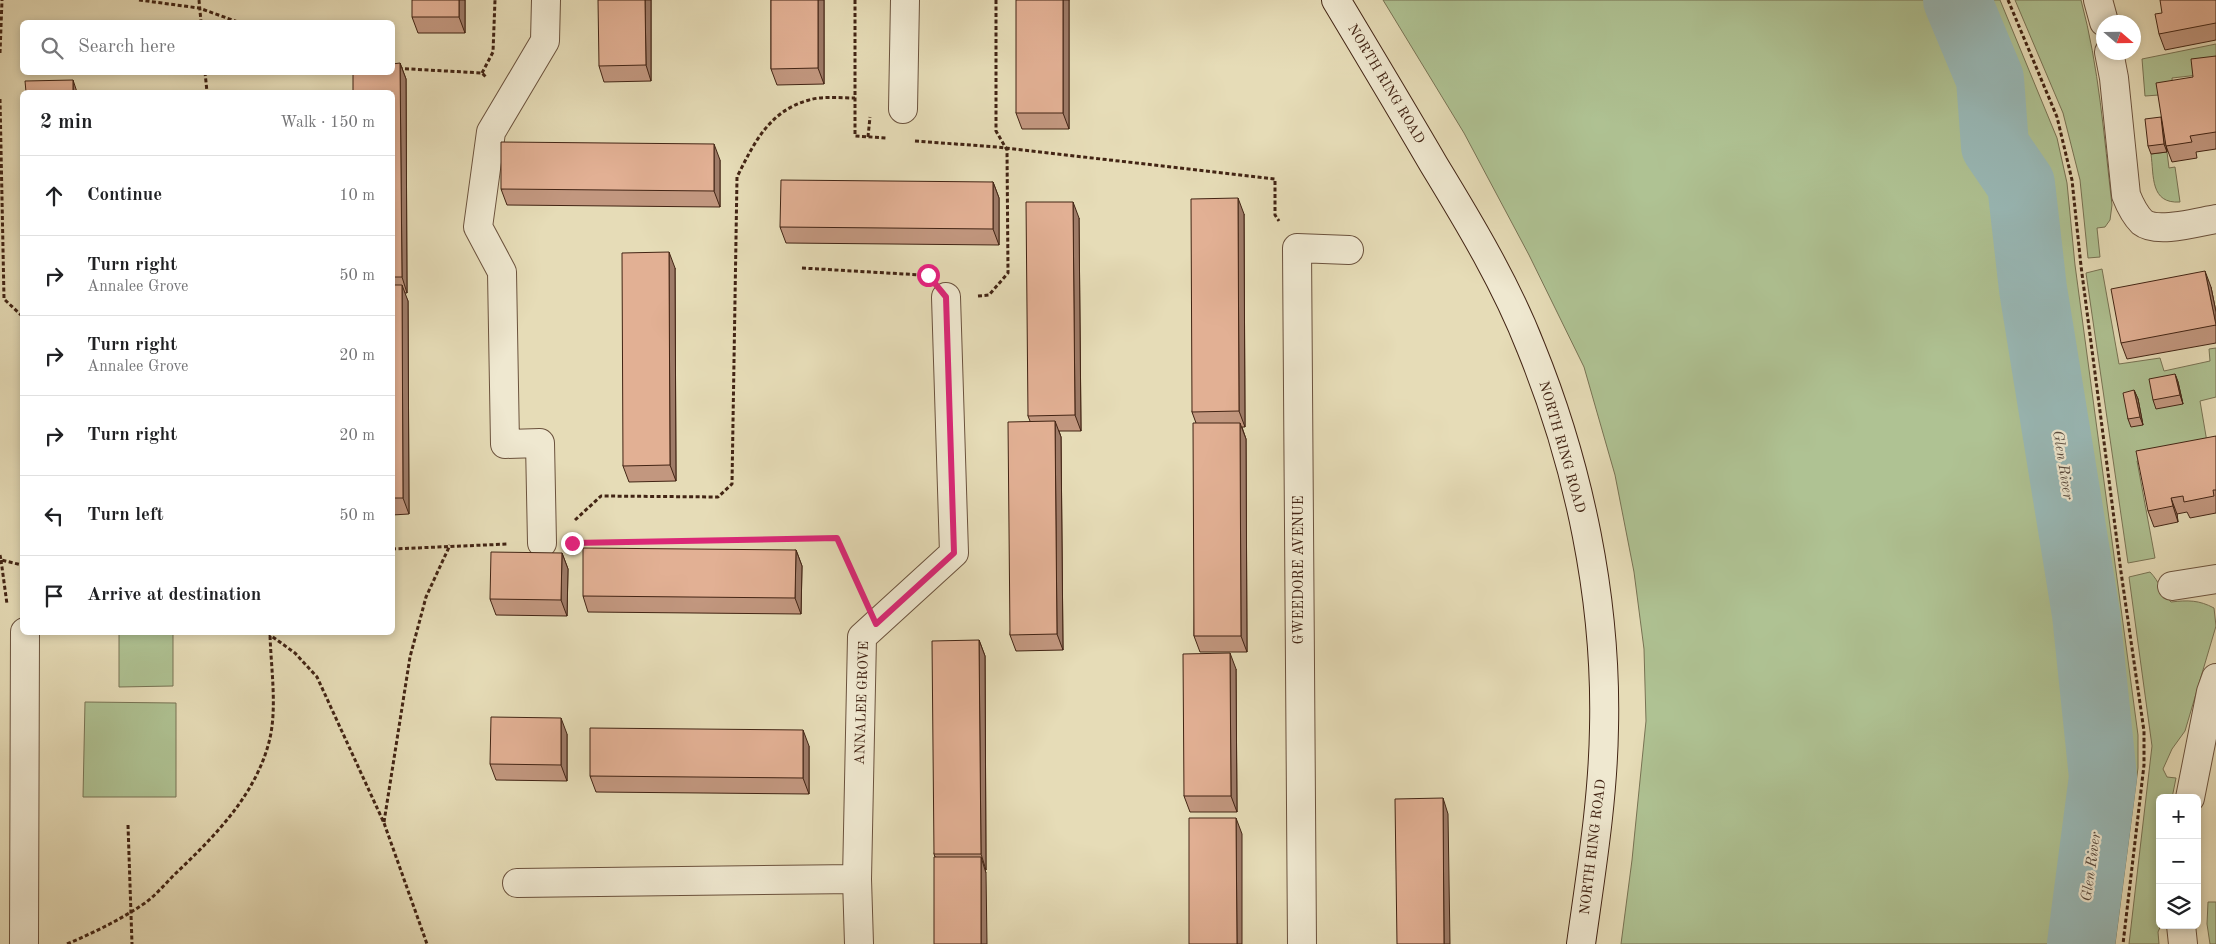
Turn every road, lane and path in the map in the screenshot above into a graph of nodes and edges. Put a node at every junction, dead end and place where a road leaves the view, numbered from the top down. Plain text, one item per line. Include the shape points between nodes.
1 (2, 0) edge
2 (139, 0) edge
3 (199, 0) edge
4 (495, 0) edge
5 (546, 0) edge
6 (855, 0) edge
7 (905, 0) edge
8 (996, 0) edge
9 (1336, 0) edge
10 (2008, 0) edge
11 (2098, 0) edge
12 (199, 8) junction
13 (2102, 15) edge
14 (201, 20) edge
15 (232, 20) edge
16 (0, 53) edge
17 (2111, 60) edge
18 (395, 68) edge
19 (482, 73) junction
20 (205, 75) edge
21 (207, 90) edge
22 (855, 98) junction
23 (0, 100) edge
24 (510, 100) junction
25 (903, 109) dead end
26 (888, 139) dead end
27 (908, 140) dead end
28 (1007, 150) junction
29 (2216, 218) edge
30 (1297, 248) junction
31 (1349, 250) dead end
32 (802, 268) dead end
33 (946, 297) junction
34 (2, 299) edge
35 (20, 314) edge
36 (572, 524) dead end
37 (572, 533) dead end
38 (542, 543) joint
39 (450, 545) junction
40 (395, 549) edge
41 (0, 556) edge
42 (1, 560) edge
43 (20, 565) edge
44 (2216, 579) edge
45 (2172, 586) dead end
46 (10, 608) dead end
47 (876, 624) junction
48 (25, 635) edge
49 (269, 635) edge
50 (270, 635) edge
51 (2216, 678) edge
52 (2191, 794) edge
53 (384, 822) junction
54 (128, 825) dead end
55 (857, 879) junction
56 (517, 883) dead end
57 (132, 911) junction
58 (2181, 929) edge
59 (24, 944) edge
60 (67, 944) edge
61 (132, 944) edge
62 (427, 944) edge
63 (859, 944) edge
64 (1302, 944) edge
65 (1581, 944) edge
66 (2123, 944) edge
67 (2183, 944) edge

1 - 16 path
2 - 12 path
3 - 12 path
4 - 19 path via 493,52
5 - 24 street via 545,41
6 - 22 path
7 - 25 street
8 - 28 path via 996,131
9 - 65 street, NORTH RING ROAD via 1468,220 1502,285 1531,347 1554,409 1572,472 1597,604 1604,689 1599,808
10 - 66 path via 2056,117 2072,180 2119,562 2144,731 2144,765
11 - 13 street
12 - 14 path
12 - 15 path
17 - 29 street via 2126,195 2133,211 2143,223 2158,227
18 - 19 path
19 - 24 path
20 - 21 path
22 - 26 path via 855,136
22 - 36 path via 809,100 778,115 756,139 737,177 732,484 718,497 601,496
23 - 34 path
24 - 38 street via 491,132 478,227 502,272 505,444 540,444
27 - 28 path
28 - 30 path via 1276,179 1275,215
28 - 33 path via 1008,272 989,296
30 - 31 street
30 - 64 street, GWEEDORE AVENUE
32 - 33 path via 928,275
33 - 47 street, ANNALEE GROVE via 954,553
34 - 35 path
37 - 47 path via 572,543 837,538
38 - 39 path
39 - 40 path
39 - 53 path via 426,598 410,657
41 - 42 path
42 - 43 path
42 - 46 path via 6,602
44 - 45 street
47 - 55 street, ANNALEE GROVE via 862,638
48 - 59 street
49 - 57 path via 273,709 270,737 250,788 212,838 146,902
50 - 53 path via 295,653 317,677
51 - 52 street
53 - 62 path
54 - 57 path
55 - 56 street
55 - 63 street, ANNALEE GROVE
57 - 60 path via 107,927
57 - 61 path
58 - 67 street

